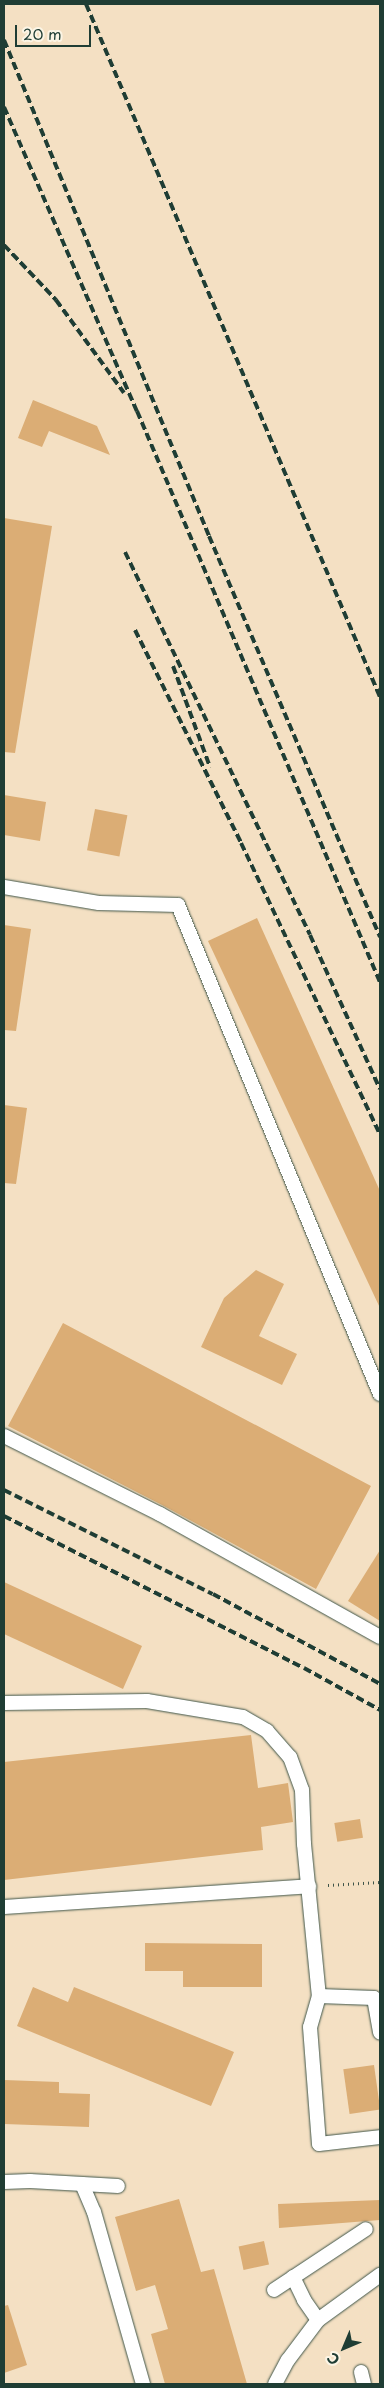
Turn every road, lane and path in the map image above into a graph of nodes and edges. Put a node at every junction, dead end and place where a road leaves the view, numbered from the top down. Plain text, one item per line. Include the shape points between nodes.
1 (4, 887) edge
2 (380, 1394) edge
3 (4, 1436) edge
4 (380, 1637) edge
5 (4, 1703) edge
6 (380, 1882) edge
7 (309, 1886) junction
8 (4, 1907) edge
9 (320, 1996) junction
10 (380, 2032) edge
11 (380, 2136) edge
12 (4, 2182) edge
13 (82, 2184) junction
14 (118, 2186) dead end
15 (366, 2230) dead end
16 (380, 2275) edge
17 (293, 2277) junction
18 (274, 2290) dead end
19 (318, 2320) junction
20 (143, 2384) edge
21 (275, 2384) edge

1 - 2 lane via 98,903 178,905
3 - 4 lane via 160,1514
5 - 7 lane via 147,1701 243,1717 267,1730 290,1757 302,1790
6 - 7 path
7 - 8 lane
7 - 9 lane
9 - 10 lane via 374,1998
9 - 11 lane via 310,2027 319,2144
12 - 13 lane
13 - 14 lane
13 - 20 lane via 94,2212
15 - 17 lane
16 - 19 lane
17 - 18 lane
17 - 19 lane
19 - 21 lane via 288,2360

